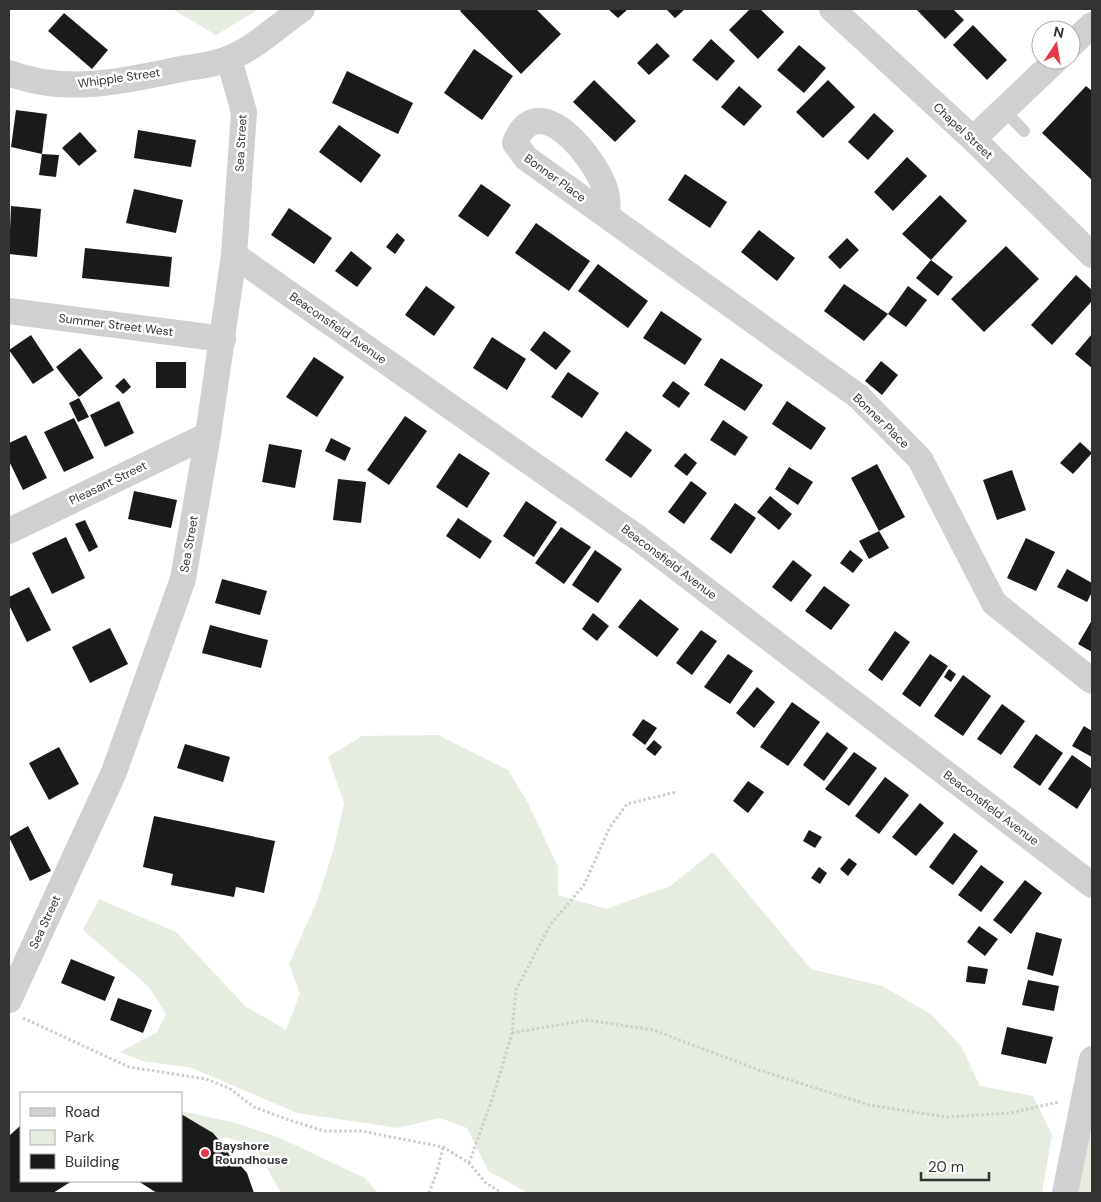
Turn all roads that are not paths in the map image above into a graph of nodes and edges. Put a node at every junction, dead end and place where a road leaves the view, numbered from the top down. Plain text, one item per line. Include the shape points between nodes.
1 (302, 9) edge
2 (832, 9) edge
3 (1092, 25) edge
4 (1081, 35) edge
5 (229, 59) junction
6 (1046, 70) edge
7 (9, 73) edge
8 (1004, 110) junction
9 (1024, 131) dead end
10 (973, 139) junction
11 (607, 216) dead end
12 (234, 255) junction
13 (1092, 255) edge
14 (9, 311) edge
15 (223, 339) junction
16 (208, 434) junction
17 (9, 531) edge
18 (1092, 680) edge
19 (1092, 885) edge
20 (13, 1007) edge
21 (1092, 1059) edge
22 (1065, 1193) edge

1 - 5 street
2 - 10 street, Chapel Street
3 - 4 street
5 - 7 street, Whipple Street via 88,85 28,81
5 - 12 street, Sea Street via 244,112
6 - 8 street
8 - 9 lane
8 - 10 street
10 - 13 street, Chapel Street
11 - 18 street, Bonner Place via 858,396 920,459 994,603
12 - 15 street, Sea Street
12 - 19 street, Beaconsfield Avenue via 638,538
14 - 15 street, Summer Street West
15 - 16 street, Sea Street
16 - 17 street, Pleasant Street
16 - 20 street, Sea Street via 183,578 114,772
21 - 22 street

